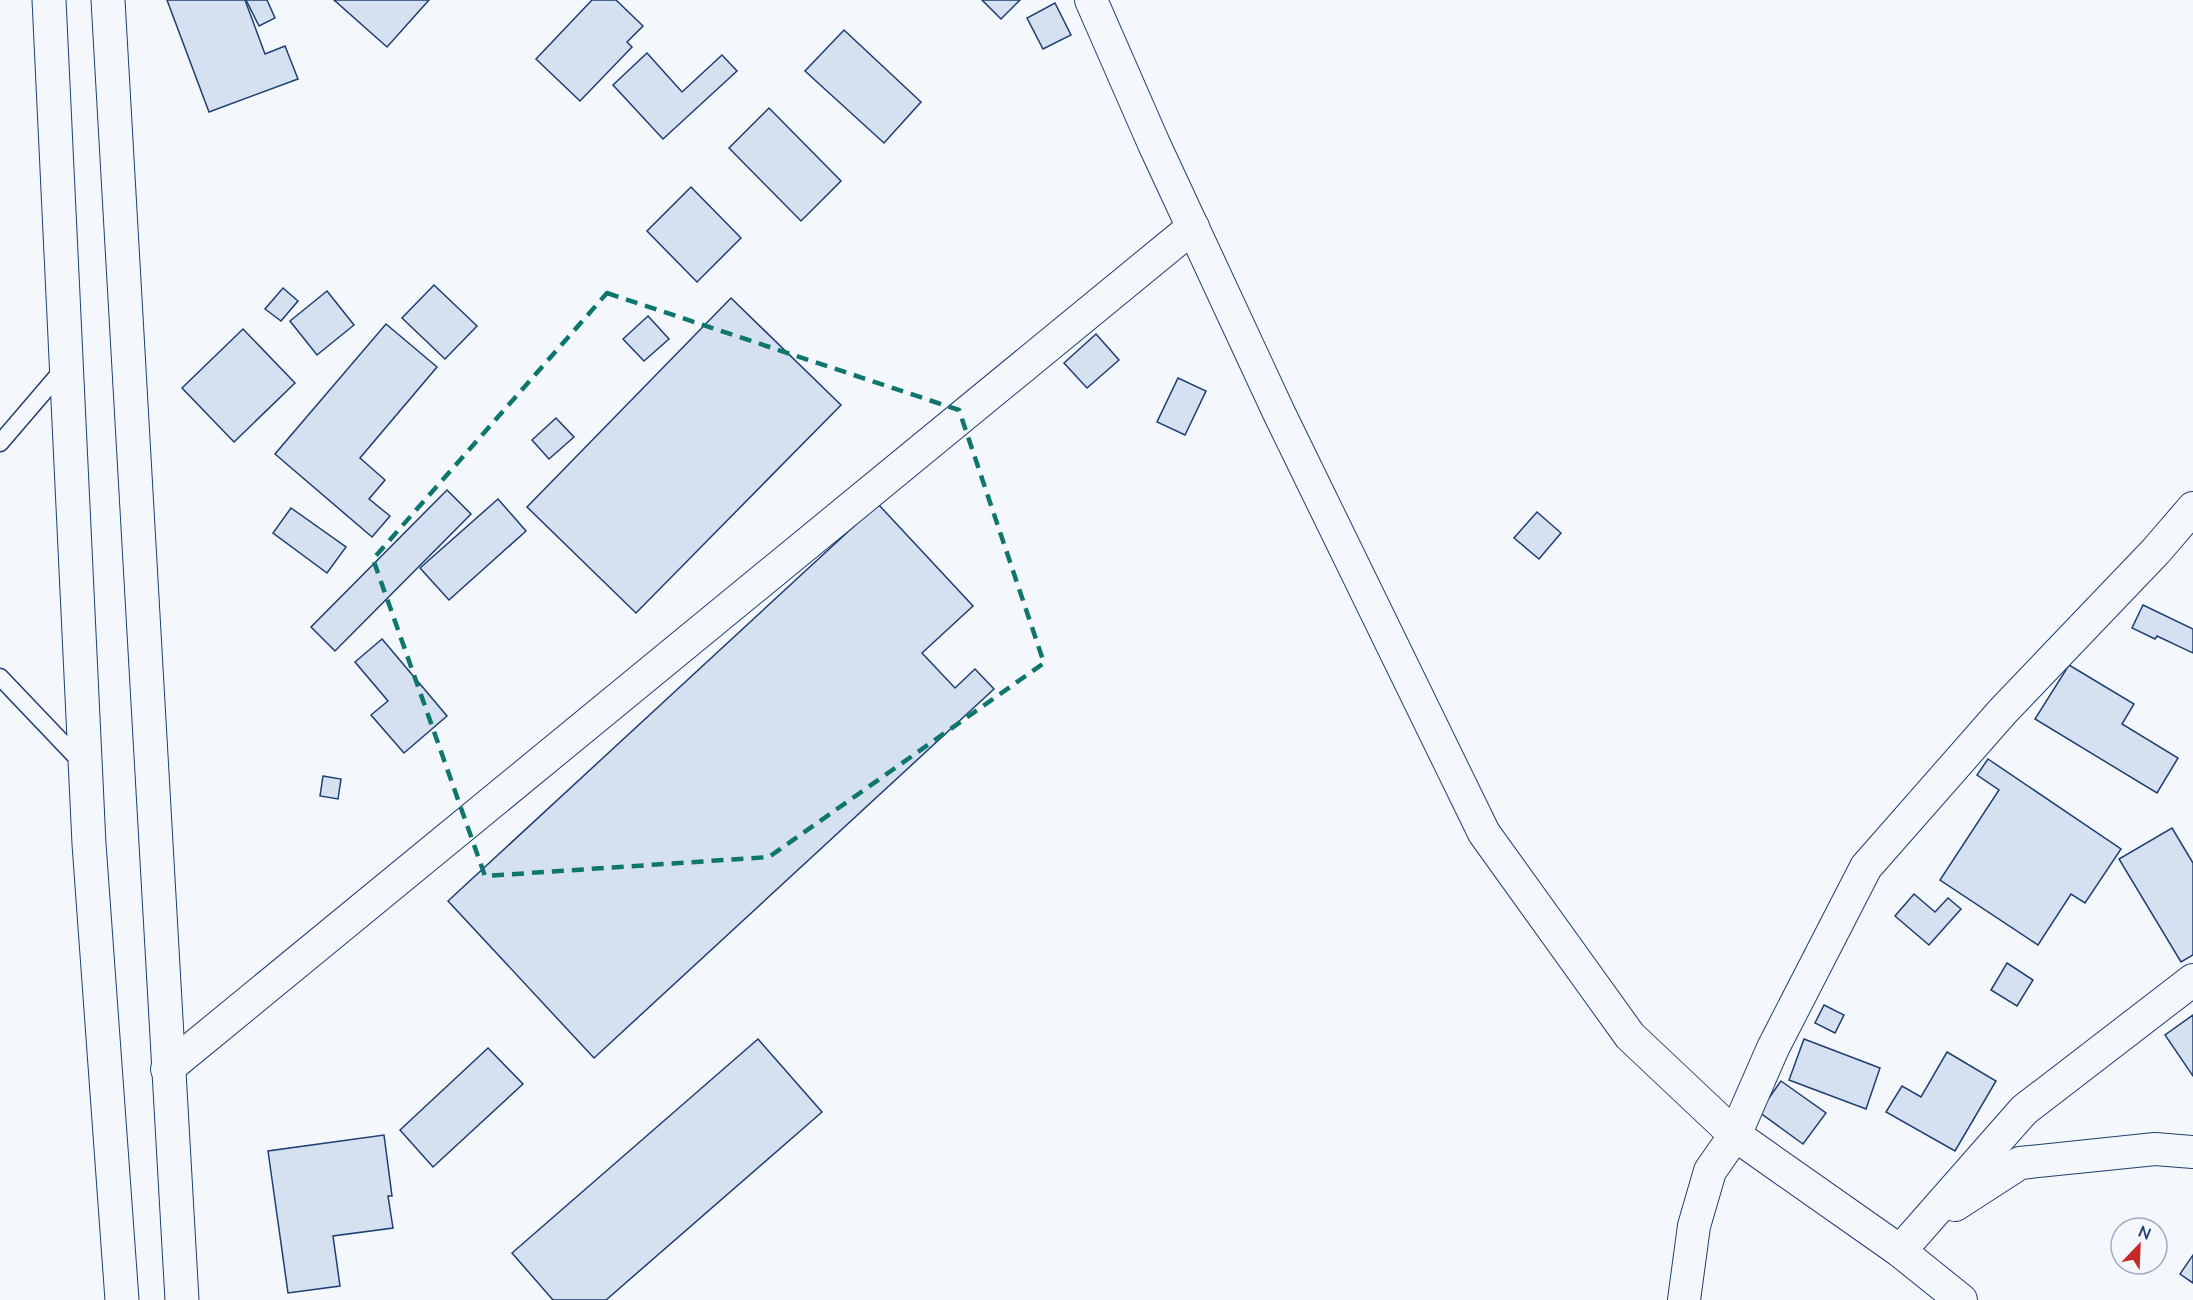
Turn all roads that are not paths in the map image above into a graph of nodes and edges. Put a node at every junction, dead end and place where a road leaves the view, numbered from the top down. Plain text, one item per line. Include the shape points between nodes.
1 (49, 0) edge
2 (108, 0) edge
3 (1091, 0) edge
4 (1193, 227) junction
5 (66, 365) junction
6 (0, 443) edge
7 (2193, 508) edge
8 (0, 677) edge
9 (85, 766) junction
10 (2193, 980) edge
11 (167, 1069) junction
12 (1735, 1135) junction
13 (2193, 1152) edge
14 (1924, 1224) junction
15 (1900, 1251) junction
16 (122, 1300) edge
17 (182, 1300) edge
18 (1684, 1300) edge
19 (1961, 1300) edge

1 - 5 highway
2 - 11 highway
3 - 4 street
4 - 11 street
4 - 12 street via 1484,833 1630,1036
5 - 6 lane
5 - 9 highway
7 - 12 street via 2003,711 1866,867 1773,1048
8 - 9 lane
9 - 16 highway
10 - 14 street via 2024,1110
11 - 17 highway
12 - 15 street
12 - 18 street via 1710,1171 1694,1226
13 - 14 street via 2155,1149 2020,1163
14 - 15 street
15 - 19 street

